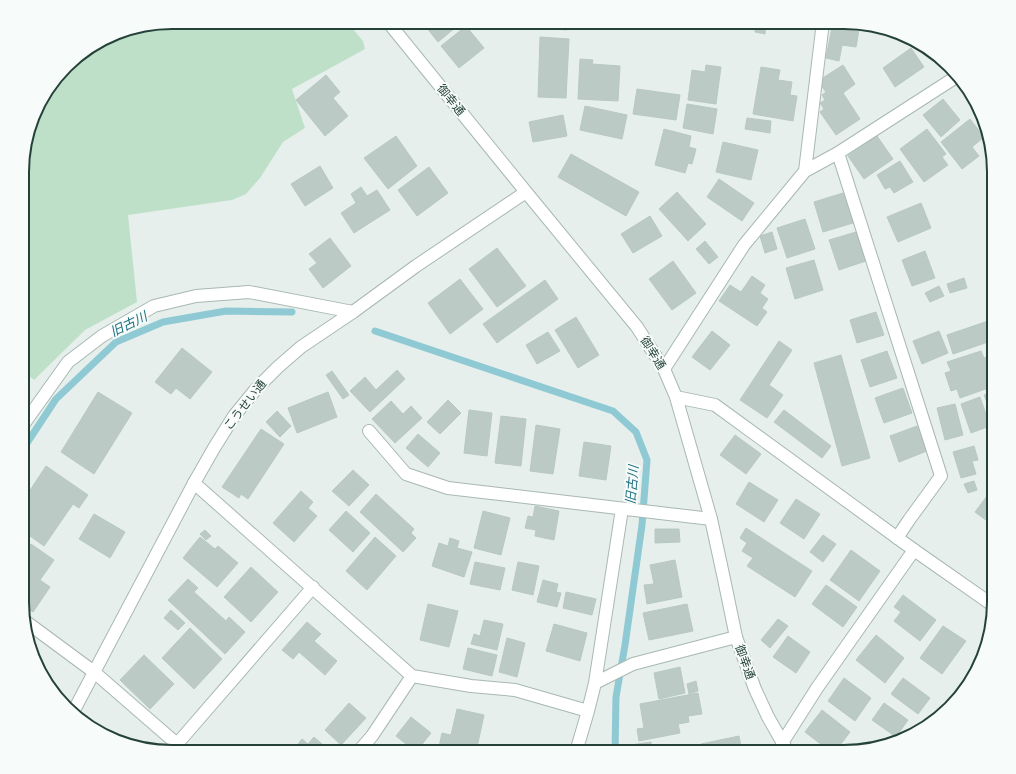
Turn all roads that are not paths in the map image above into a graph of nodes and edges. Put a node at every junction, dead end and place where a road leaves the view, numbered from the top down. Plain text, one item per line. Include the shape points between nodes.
1 (394, 29) edge
2 (822, 29) edge
3 (952, 79) edge
4 (838, 153) junction
5 (806, 171) junction
6 (526, 192) junction
7 (354, 312) junction
8 (664, 369) junction
9 (676, 397) junction
10 (29, 417) edge
11 (369, 431) dead end
12 (194, 483) junction
13 (625, 510) junction
14 (711, 519) junction
15 (898, 538) junction
16 (914, 550) junction
17 (313, 587) junction
18 (987, 601) edge
19 (31, 626) edge
20 (736, 637) junction
21 (94, 672) junction
22 (412, 676) junction
23 (599, 682) junction
24 (76, 707) edge
25 (588, 712) junction
26 (364, 745) edge
27 (578, 745) edge
28 (784, 745) edge
29 (786, 745) edge

1 - 6 street, 御幸通
2 - 5 street
3 - 4 street
4 - 5 street
4 - 15 street via 941,476
5 - 8 street via 744,245
6 - 7 street, こうせい通 via 416,266
6 - 8 street, 御幸通 via 637,327
7 - 10 street via 249,292 196,296 154,306 102,336 68,362
7 - 12 street, こうせい通 via 301,347 256,389 234,416
8 - 9 street, 御幸通
9 - 14 street, 御幸通
9 - 15 street via 715,405
11 - 13 street via 406,474 448,488
12 - 17 street
12 - 21 street, こうせい通
13 - 14 street
13 - 23 street
14 - 20 street, 御幸通
15 - 16 street
16 - 18 street
16 - 29 street via 817,688
17 - 21 street via 177,744
17 - 22 street
19 - 21 street
20 - 23 street via 633,664
20 - 28 street, 御幸通 via 755,689
21 - 24 street, こうせい通
22 - 25 street via 515,690
22 - 26 street
23 - 25 street
25 - 27 street

